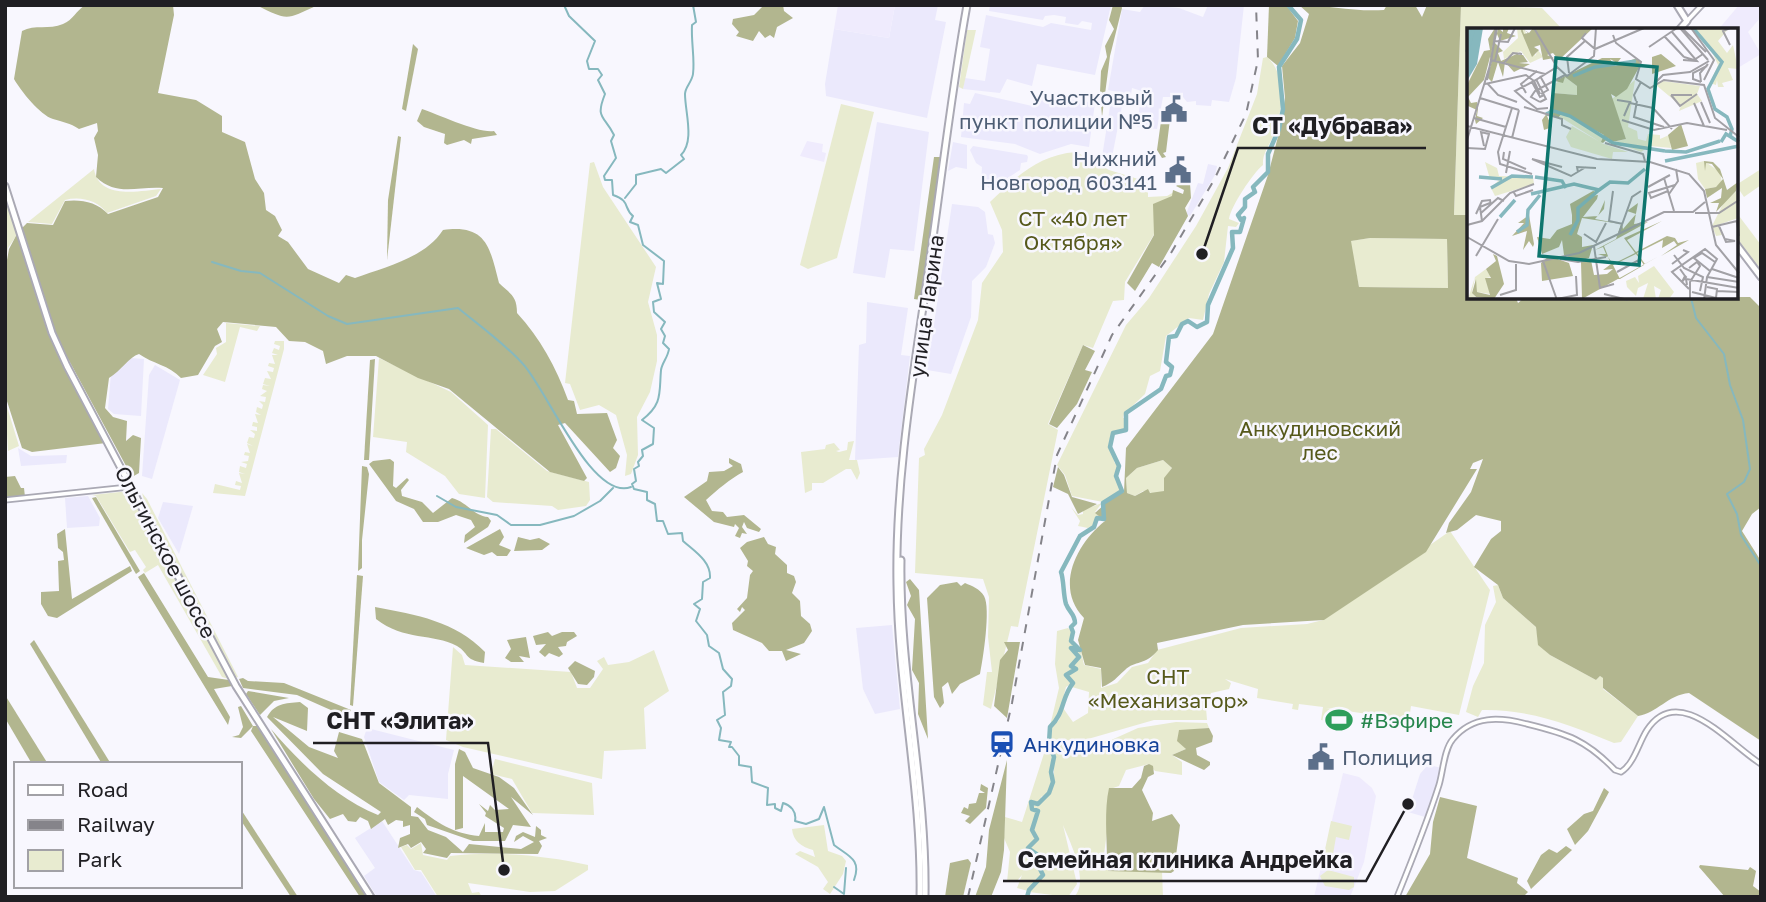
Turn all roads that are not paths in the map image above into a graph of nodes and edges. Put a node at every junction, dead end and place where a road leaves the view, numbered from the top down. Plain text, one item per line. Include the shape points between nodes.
1 (969, 5) edge
2 (1677, 5) edge
3 (1702, 5) edge
4 (1687, 21) junction
5 (1681, 28) edge
6 (5, 186) edge
7 (1738, 247) edge
8 (1761, 277) edge
9 (907, 439) junction
10 (129, 487) junction
11 (5, 500) edge
12 (1761, 764) edge
13 (370, 897) edge
14 (923, 897) edge
15 (1397, 897) edge

1 - 9 main road, улица Ларина
2 - 4 main road
3 - 4 street
4 - 5 main road
6 - 10 main road, Ольгинское шоссе via 56,344
7 - 8 main road
9 - 14 main road, улица Ларина via 902,608 923,801
9 - 14 main road via 897,585
10 - 11 street
10 - 13 main road, Ольгинское шоссе via 236,686
12 - 15 street via 1701,719 1681,711 1666,713 1653,722 1621,772 1571,735 1501,718 1480,721 1450,743

